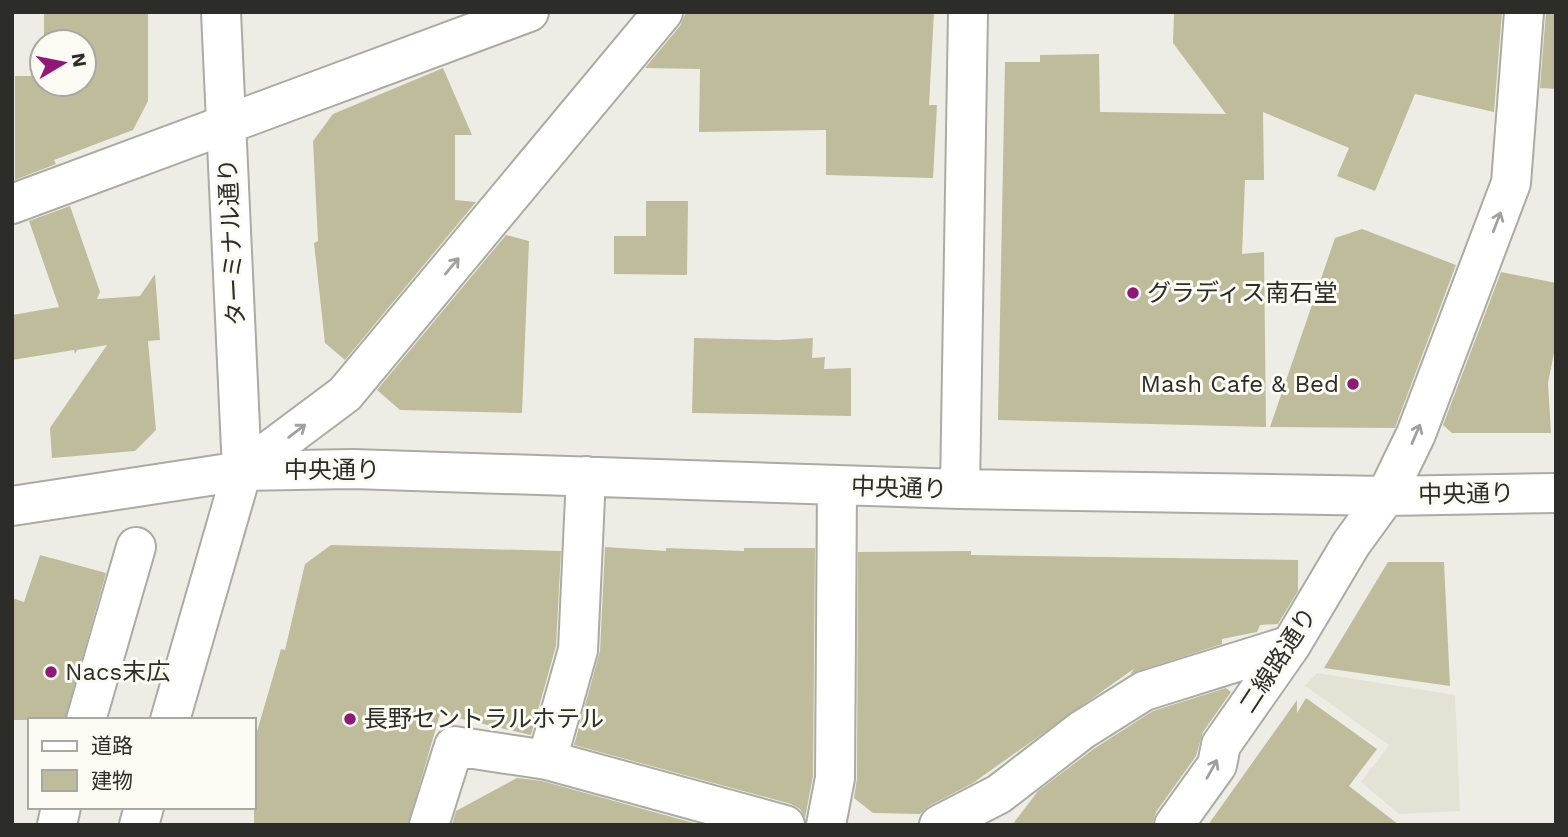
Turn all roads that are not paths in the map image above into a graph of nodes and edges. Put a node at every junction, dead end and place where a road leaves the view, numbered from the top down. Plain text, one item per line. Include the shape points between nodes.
1 (221, 12) edge
2 (529, 12) edge
3 (663, 12) edge
4 (968, 12) edge
5 (1524, 12) edge
6 (225, 126) junction
7 (12, 204) edge
8 (242, 471) junction
9 (586, 476) junction
10 (837, 486) junction
11 (960, 489) junction
12 (1556, 493) edge
13 (1386, 496) junction
14 (12, 506) edge
15 (136, 547) dead end
16 (1291, 645) junction
17 (87, 718) edge
18 (171, 718) edge
19 (547, 760) junction
20 (429, 825) edge
21 (785, 825) edge
22 (826, 825) edge
23 (939, 825) edge
24 (1174, 825) edge

1 - 6 street, ターミナル通り
2 - 6 street
8 -> 3 street via 345,394
4 - 11 street
13 -> 5 street, 二線路通り via 1416,434 1511,183
6 - 7 street
6 - 8 street, ターミナル通り
8 - 9 street, 中央通り via 353,469
8 - 14 street, 中央通り
8 - 18 street, ターミナル通り
9 - 10 street, 中央通り
9 - 19 street via 578,650
10 - 11 street, 中央通り
10 - 22 street via 835,778
11 - 13 street, 中央通り
12 - 13 street, 中央通り
13 - 16 street, 二線路通り via 1351,544
15 - 17 street
16 - 23 street via 1144,691 1082,730 999,794
24 -> 16 street, 二線路通り via 1217,765 1221,745
19 - 20 street via 454,746
19 - 21 street

